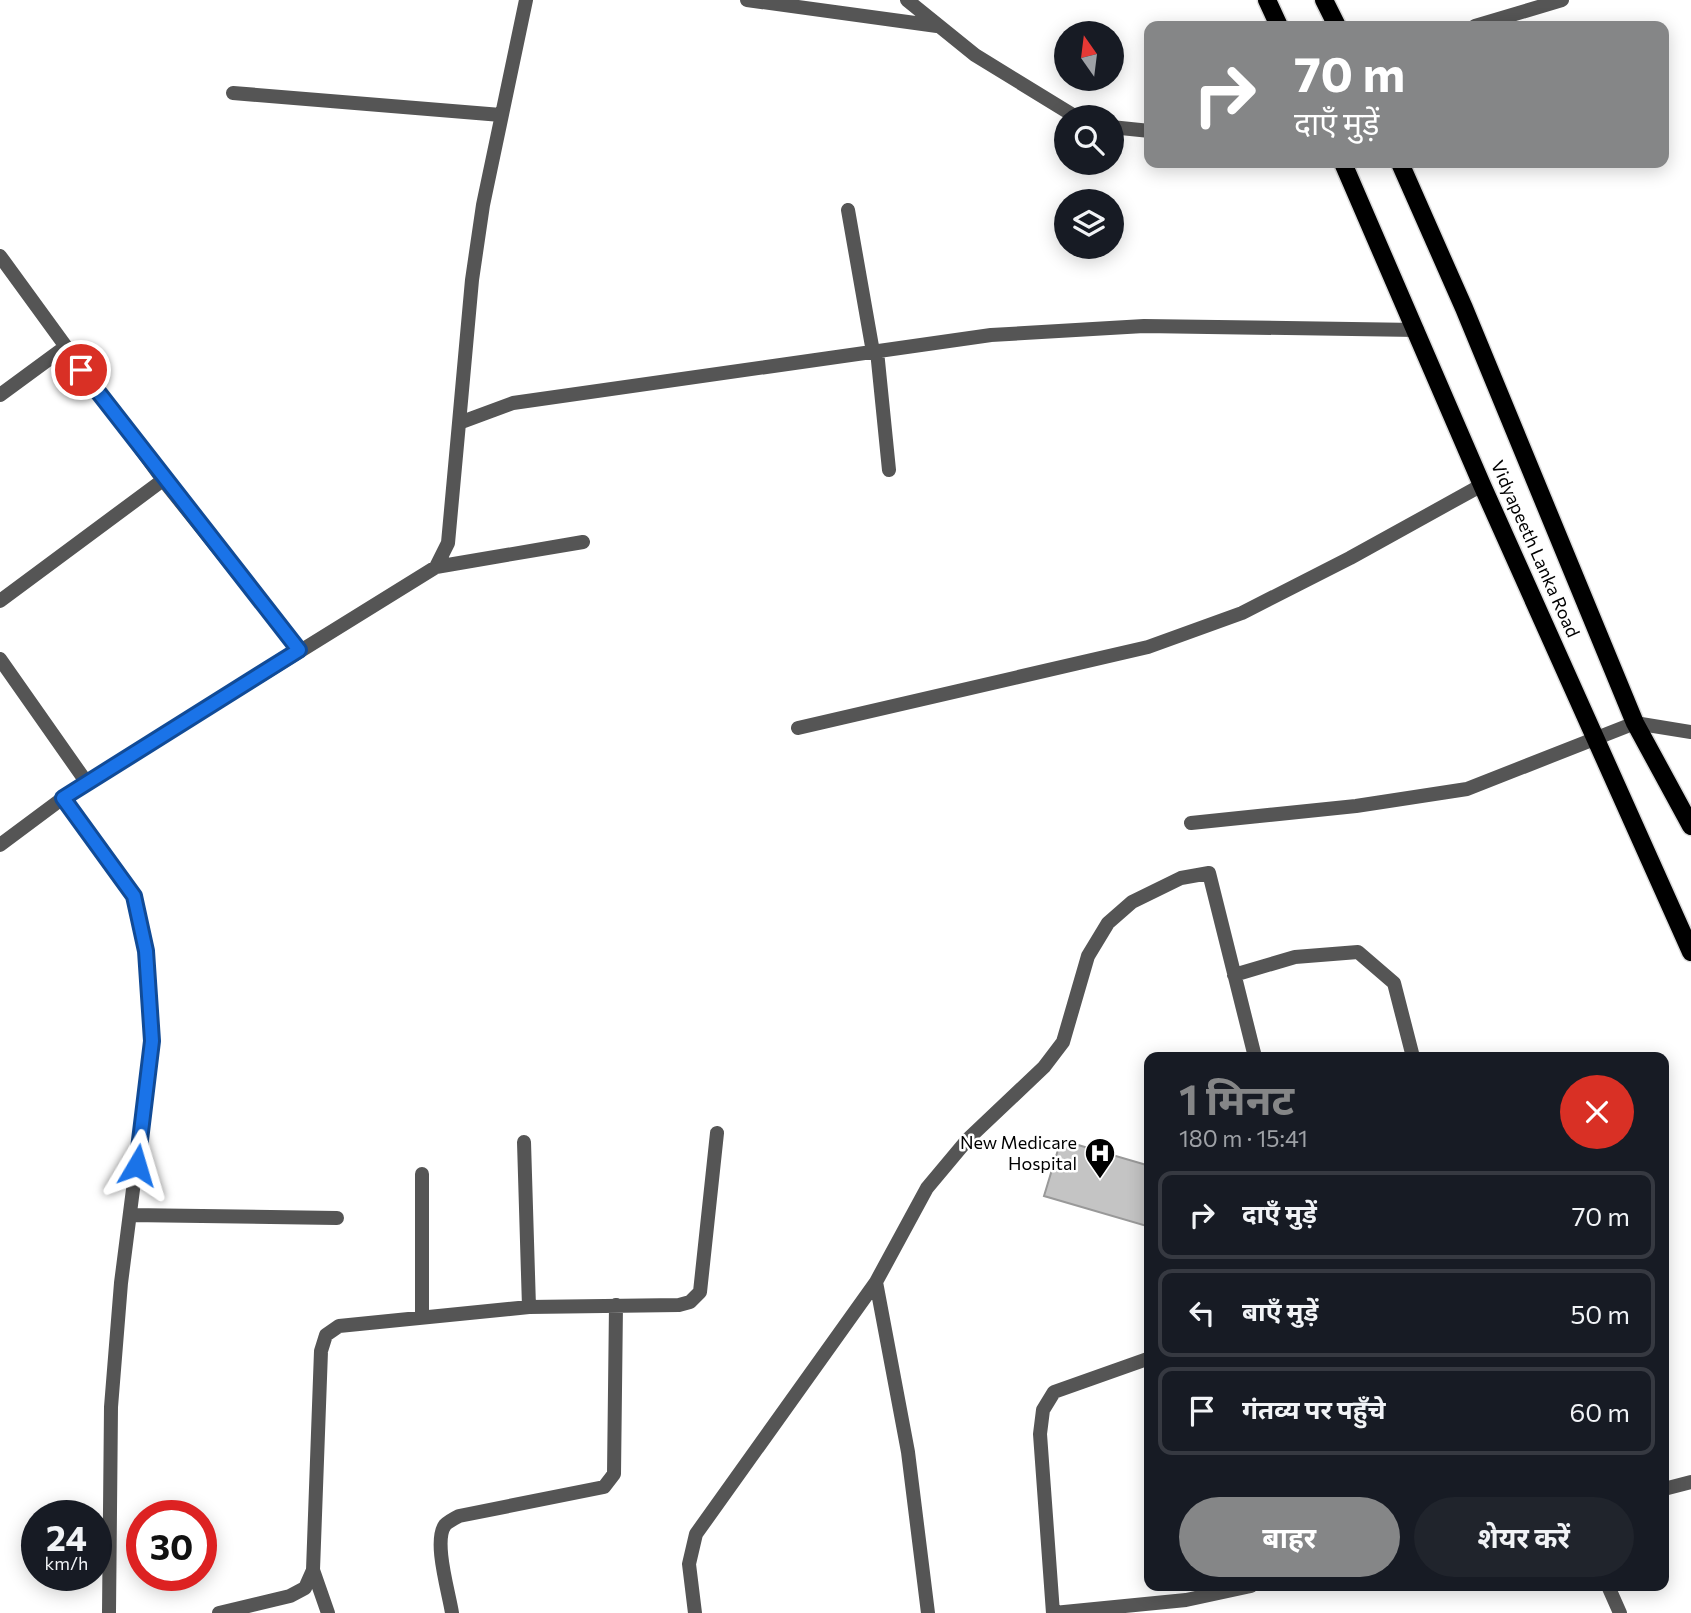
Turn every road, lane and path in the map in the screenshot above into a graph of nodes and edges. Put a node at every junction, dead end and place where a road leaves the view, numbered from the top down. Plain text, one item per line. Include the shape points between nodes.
1 (526, 0) edge
2 (747, 0) edge
3 (907, 0) edge
4 (1267, 0) edge
5 (1324, 0) edge
6 (1562, 0) edge
7 (1277, 21) edge
8 (1334, 21) edge
9 (1492, 21) edge
10 (939, 26) junction
11 (233, 93) dead end
12 (1056, 105) edge
13 (501, 115) junction
14 (1124, 128) edge
15 (1144, 130) edge
16 (1345, 168) edge
17 (1402, 168) edge
18 (848, 210) dead end
19 (0, 256) edge
20 (1417, 330) junction
21 (64, 348) junction
22 (875, 351) junction
23 (0, 394) edge
24 (459, 423) junction
25 (890, 470) dead end
26 (163, 480) junction
27 (1482, 485) junction
28 (583, 542) dead end
29 (436, 567) junction
30 (0, 601) edge
31 (299, 650) junction
32 (0, 659) edge
33 (1634, 723) junction
34 (798, 729) dead end
35 (1691, 732) edge
36 (1597, 740) junction
37 (87, 783) junction
38 (63, 798) junction
39 (1191, 823) dead end
40 (1691, 826) edge
41 (0, 845) edge
42 (1691, 952) edge
43 (1234, 975) junction
44 (1254, 1052) edge
45 (1412, 1052) edge
46 (718, 1133) dead end
47 (524, 1142) dead end
48 (422, 1174) dead end
49 (130, 1216) junction
50 (337, 1218) dead end
51 (876, 1282) junction
52 (616, 1306) junction
53 (529, 1307) junction
54 (422, 1316) junction
55 (1144, 1360) edge
56 (1691, 1482) edge
57 (1669, 1488) edge
58 (313, 1570) junction
59 (1228, 1591) edge
60 (1610, 1591) edge
61 (109, 1613) edge
62 (220, 1613) edge
63 (328, 1613) edge
64 (452, 1613) edge
65 (695, 1613) edge
66 (928, 1613) edge
67 (1054, 1613) edge
68 (1620, 1613) edge

1 - 13 street
2 - 10 street
3 - 10 street
4 - 7 main road
5 - 8 main road
6 - 9 street
10 - 12 street via 975,55
11 - 13 street
13 - 24 street via 471,279
14 - 15 street
16 - 20 main road, Vidyapeeth Lanka Road
17 - 33 main road, Vidyapeeth Lanka Road
18 - 22 street
19 - 21 street
20 - 22 street via 1144,326 991,335
20 - 27 main road, Vidyapeeth Lanka Road
21 - 23 street
21 - 26 street
22 - 24 street via 513,403
22 - 25 street
24 - 29 street via 448,543
26 - 30 street
26 - 31 street
27 - 34 street via 1241,613 1148,647
27 - 36 main road, Vidyapeeth Lanka Road
28 - 29 street
29 - 31 street
31 - 37 street
32 - 37 street
33 - 35 street
33 - 36 street
33 - 40 main road, Vidyapeeth Lanka Road
36 - 39 street via 1467,789
36 - 42 main road, Vidyapeeth Lanka Road
37 - 38 street
38 - 41 street
38 - 49 street via 134,896 146,951 152,1041
43 - 44 street
43 - 45 street via 1295,957 1358,951 1394,983
43 - 51 street via 1209,873 1181,878 1132,902 1108,923 1088,956 1063,1042 927,1188
46 - 52 street via 700,1292 679,1305
47 - 53 street
48 - 54 street
49 - 50 street
49 - 61 street via 111,1407
51 - 65 street via 696,1534 690,1564
51 - 66 street via 908,1452
52 - 53 street
52 - 64 street via 614,1474 604,1487 446,1522 441,1550
53 - 54 street
54 - 58 street via 339,1326 326,1335 321,1351
55 - 67 street via 1054,1392 1043,1410 1040,1434
56 - 57 street
58 - 62 street via 305,1588 290,1596
58 - 63 street
59 - 67 street via 1186,1600
60 - 68 street

